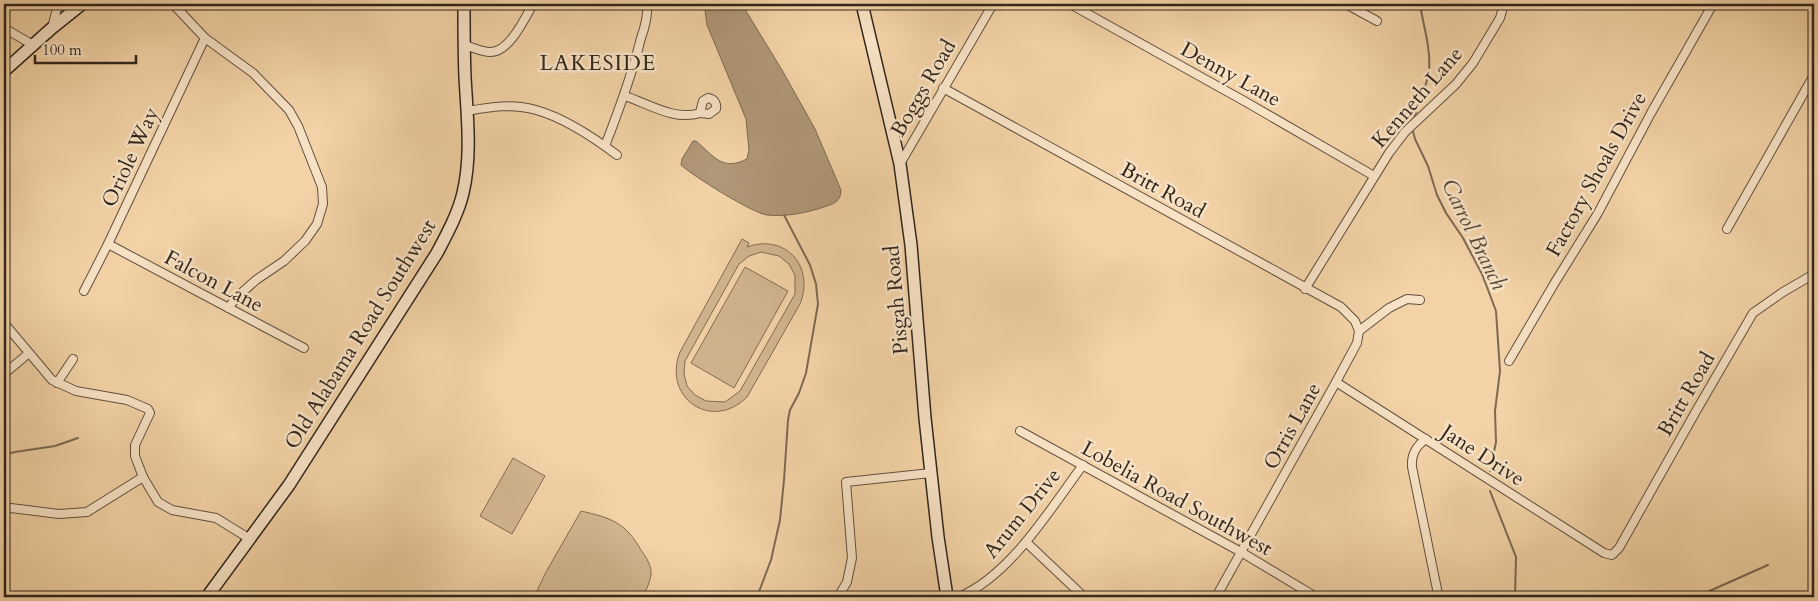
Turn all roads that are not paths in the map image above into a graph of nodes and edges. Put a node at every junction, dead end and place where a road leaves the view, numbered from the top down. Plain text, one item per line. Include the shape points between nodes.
1 (58, 4) edge
2 (82, 4) edge
3 (173, 4) edge
4 (464, 4) edge
5 (533, 4) edge
6 (647, 4) edge
7 (862, 4) edge
8 (993, 4) edge
9 (1070, 4) edge
10 (1346, 4) edge
11 (1504, 4) edge
12 (1713, 4) edge
13 (1377, 21) dead end
14 (4, 28) edge
15 (52, 28) junction
16 (205, 38) junction
17 (33, 45) junction
18 (464, 45) junction
19 (4, 71) edge
20 (1814, 75) edge
21 (943, 88) junction
22 (625, 96) junction
23 (467, 111) junction
24 (700, 113) dead end
25 (605, 146) junction
26 (617, 155) dead end
27 (900, 164) junction
28 (1374, 176) junction
29 (1727, 229) dead end
30 (108, 244) junction
31 (1814, 274) edge
32 (1305, 289) junction
33 (84, 291) dead end
34 (1420, 300) dead end
35 (228, 308) junction
36 (4, 323) edge
37 (1359, 331) junction
38 (304, 348) dead end
39 (28, 353) junction
40 (74, 358) dead end
41 (1509, 362) dead end
42 (4, 374) edge
43 (1336, 382) junction
44 (57, 383) junction
45 (1020, 431) dead end
46 (1426, 438) junction
47 (1083, 465) junction
48 (931, 473) junction
49 (143, 477) junction
50 (4, 510) edge
51 (250, 538) junction
52 (1026, 542) junction
53 (1241, 552) junction
54 (1612, 555) joint
55 (1438, 594) dead end
56 (207, 597) edge
57 (838, 597) edge
58 (947, 597) edge
59 (959, 597) edge
60 (1084, 597) edge
61 (1216, 597) edge
62 (1316, 597) edge

1 - 15 street
2 - 15 street
3 - 16 street
4 - 18 street, Old Alabama Road Southwest
5 - 18 street via 502,49 491,52
6 - 22 street via 644,29
7 - 27 street, Pisgah Road
8 - 21 street, Boggs Road
9 - 28 street, Denny Lane
10 - 13 street
11 - 28 street, Kenneth Lane via 1500,18 1473,63 1456,84 1405,132
12 - 41 street, Factory Shoals Drive via 1598,213
14 - 17 street
15 - 17 street
16 - 30 street, Oriole Way
16 - 35 street via 253,73 289,110 322,187 324,204 317,224 305,241 284,261 256,280
17 - 19 street
18 - 23 street, Old Alabama Road Southwest
20 - 29 street
21 - 27 street, Boggs Road
21 - 32 street, Britt Road
22 - 24 street via 670,113 688,116
22 - 25 street
23 - 25 street via 506,106 536,110 561,120
23 - 51 street, Old Alabama Road Southwest via 467,169 463,194 445,237 289,485
25 - 26 street
27 - 48 street, Pisgah Road via 911,245
28 - 32 street, Kenneth Lane
30 - 33 street, Oriole Way
30 - 35 street, Falcon Lane
31 - 54 street, Britt Road via 1753,313 1631,528
32 - 37 street, Britt Road via 1341,307
34 - 37 street via 1407,299 1389,308
35 - 38 street, Falcon Lane
36 - 39 street
37 - 43 street, Orris Lane via 1357,343
39 - 42 street
39 - 44 street
40 - 44 street
43 - 46 street, Jane Drive
43 - 53 street, Orris Lane
44 - 49 street via 76,391 127,400 148,409 148,420 135,445 135,456
45 - 47 street, Lobelia Road Southwest
46 - 54 street, Jane Drive via 1604,553
46 - 55 street via 1415,449 1412,467
47 - 52 street, Arum Drive
47 - 53 street, Lobelia Road Southwest
48 - 57 street via 846,482 852,558 847,582
48 - 58 street, Pisgah Road
49 - 50 street via 87,512 59,514 11,508
49 - 51 street via 154,497 165,507 216,518
51 - 56 street, Old Alabama Road Southwest
52 - 59 street, Arum Drive via 988,580
52 - 60 street
53 - 61 street, Orris Lane
53 - 62 street, Lobelia Road Southwest

